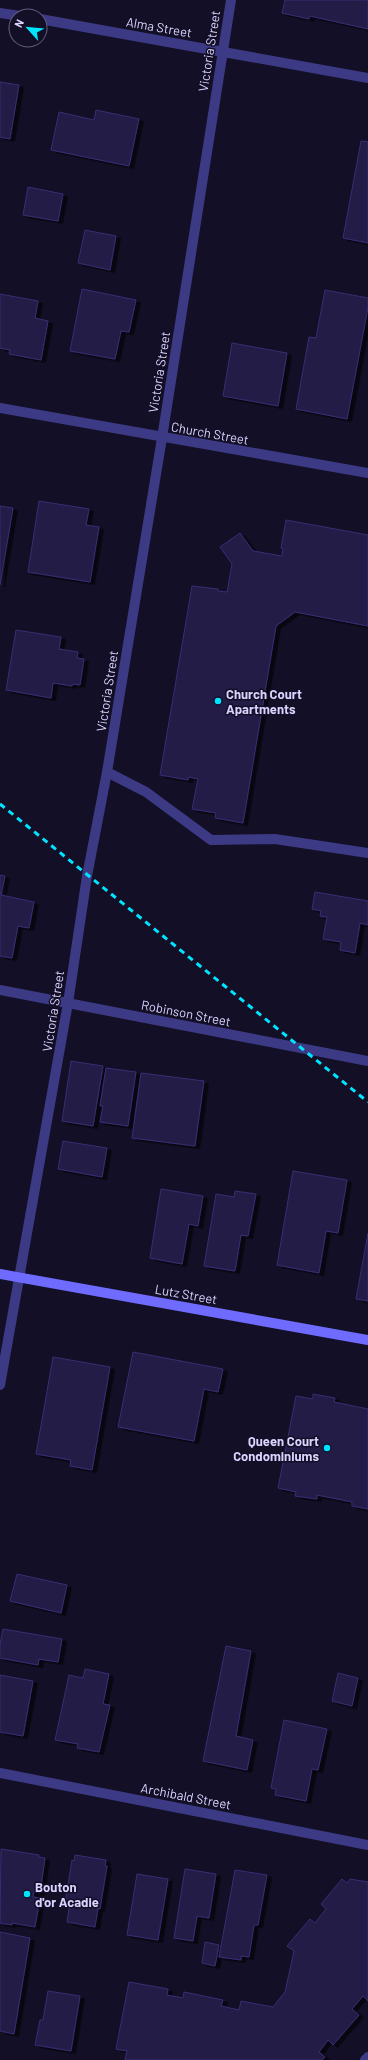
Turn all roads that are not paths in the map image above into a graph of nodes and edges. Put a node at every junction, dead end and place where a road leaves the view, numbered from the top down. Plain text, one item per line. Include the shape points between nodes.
1 (231, 0) edge
2 (48, 20) edge
3 (222, 50) junction
4 (368, 78) edge
5 (0, 408) edge
6 (162, 438) junction
7 (368, 473) edge
8 (107, 772) junction
9 (368, 853) edge
10 (0, 990) edge
11 (68, 1003) junction
12 (368, 1061) edge
13 (0, 1274) edge
14 (19, 1277) junction
15 (368, 1340) edge
16 (0, 1385) edge
17 (0, 1773) edge
18 (368, 1845) edge
19 (368, 2057) edge
20 (365, 2060) edge

1 - 3 street, Victoria Street
2 - 3 street, Alma Street
3 - 4 street, Alma Street
3 - 6 street, Victoria Street
5 - 6 street, Church Street
6 - 7 street, Church Street
6 - 8 street, Victoria Street
8 - 9 street via 146,792 211,840 275,839
8 - 11 street, Victoria Street via 87,876
10 - 11 street, Robinson Street
11 - 12 street, Robinson Street
11 - 14 street, Victoria Street
13 - 14 street, Lutz Street
14 - 15 street, Lutz Street
14 - 16 street, Victoria Street
17 - 18 street, Archibald Street
19 - 20 street

